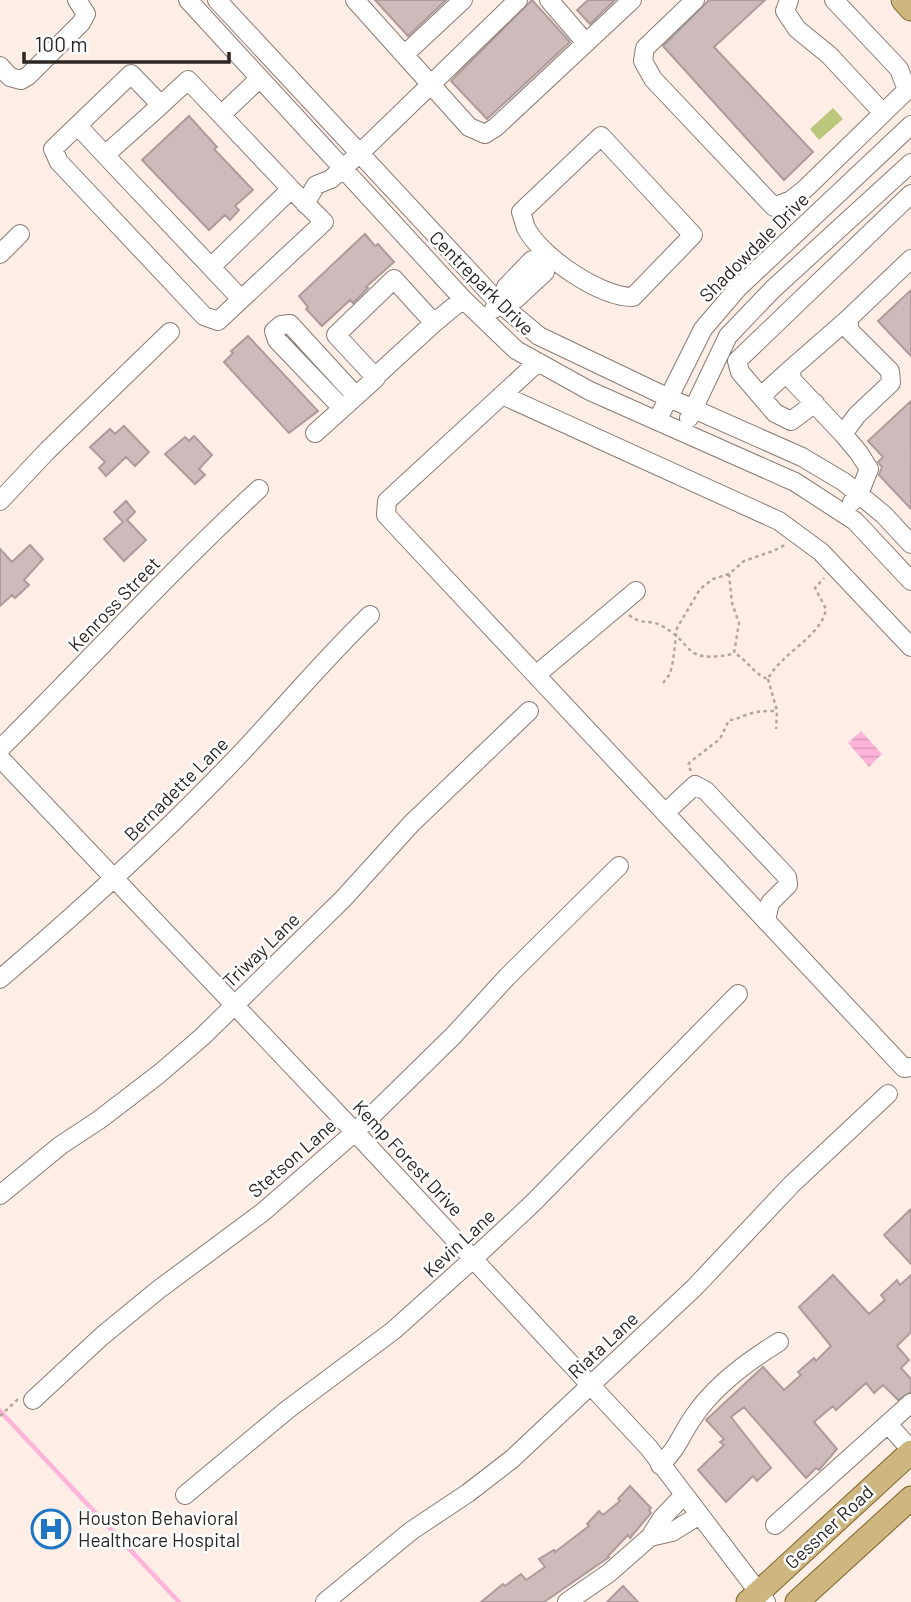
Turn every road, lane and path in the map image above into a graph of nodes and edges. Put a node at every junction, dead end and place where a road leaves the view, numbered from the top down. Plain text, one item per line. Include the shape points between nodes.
1 (77, 0) edge
2 (355, 0) edge
3 (463, 0) edge
4 (517, 0) edge
5 (549, 0) edge
6 (695, 0) edge
7 (789, 0) edge
8 (834, 0) edge
9 (903, 0) edge
10 (190, 1) edge
11 (630, 1) edge
12 (226, 3) edge
13 (911, 9) edge
14 (210, 24) junction
15 (586, 43) junction
16 (404, 55) junction
17 (0, 66) edge
18 (260, 78) junction
19 (429, 84) junction
20 (160, 105) junction
21 (883, 113) junction
22 (221, 115) junction
23 (911, 125) edge
24 (78, 126) junction
25 (360, 153) junction
26 (105, 155) junction
27 (911, 163) edge
28 (338, 173) junction
29 (292, 189) junction
30 (911, 194) edge
31 (305, 204) junction
32 (780, 206) junction
33 (796, 232) junction
34 (20, 234) dead end
35 (814, 251) junction
36 (0, 254) edge
37 (547, 258) junction
38 (911, 259) edge
39 (211, 267) junction
40 (241, 299) junction
41 (463, 299) junction
42 (501, 301) junction
43 (848, 319) junction
44 (485, 321) junction
45 (434, 323) junction
46 (170, 332) dead end
47 (538, 362) junction
48 (792, 368) junction
49 (375, 377) junction
50 (502, 395) junction
51 (356, 396) junction
52 (761, 396) junction
53 (668, 398) junction
54 (815, 403) junction
55 (342, 408) junction
56 (692, 409) junction
57 (657, 421) junction
58 (315, 433) dead end
59 (684, 433) junction
60 (843, 434) junction
61 (259, 489) dead end
62 (859, 494) junction
63 (0, 501) edge
64 (843, 513) junction
65 (800, 536) junction
66 (911, 544) edge
67 (834, 566) junction
68 (729, 574) junction
69 (911, 581) edge
70 (636, 592) dead end
71 (621, 604) junction
72 (370, 615) dead end
73 (675, 637) junction
74 (911, 647) edge
75 (734, 653) junction
76 (536, 675) junction
77 (768, 679) junction
78 (663, 683) dead end
79 (529, 711) dead end
80 (777, 711) junction
81 (776, 729) dead end
82 (0, 748) edge
83 (0, 758) edge
84 (695, 785) junction
85 (665, 813) junction
86 (619, 866) dead end
87 (116, 878) junction
88 (766, 920) junction
89 (0, 979) edge
90 (738, 994) dead end
91 (234, 1005) junction
92 (911, 1067) edge
93 (888, 1094) dead end
94 (355, 1132) junction
95 (0, 1195) edge
96 (473, 1259) junction
97 (779, 1342) dead end
98 (591, 1386) junction
99 (26, 1399) joint
100 (911, 1403) edge
101 (0, 1416) edge
102 (888, 1424) junction
103 (911, 1451) edge
104 (660, 1465) junction
105 (185, 1495) dead end
106 (683, 1496) junction
107 (909, 1505) edge
108 (698, 1516) junction
109 (775, 1525) dead end
110 (650, 1537) junction
111 (758, 1599) edge
112 (571, 1601) edge
113 (325, 1602) edge
114 (797, 1602) edge

1 - 17 street via 86,14 81,23 28,76 21,80 10,77
2 - 16 street
3 - 16 street
4 - 19 street
5 - 15 street
6 - 32 street via 645,48 643,61 653,79 690,119 774,207
7 - 21 street via 785,10 797,29 829,55
8 - 21 street via 899,69 907,90
9 - 13 main road
10 - 14 street, Centrepark Drive
11 - 15 street
12 - 14 street
12 - 25 street, Centrepark Drive
14 - 18 street, Centrepark Drive
15 - 19 street via 485,134 469,127
16 - 19 street
18 - 22 street
18 - 28 street, Centrepark Drive
19 - 25 street
20 - 22 street via 188,80
20 - 24 street via 131,74
20 - 26 street
21 - 32 street via 805,189
22 - 29 street
23 - 33 street, Shadowdale Drive
24 - 26 street
24 - 40 street via 53,149 59,162 204,316 218,321
25 - 28 street
25 - 42 street, Centrepark Drive
26 - 39 street
27 - 35 street
28 - 31 street via 325,194
28 - 41 street, Centrepark Drive
29 - 31 street
29 - 39 street
30 - 52 street via 737,361 740,372
31 - 40 street via 324,222
32 - 33 street
33 - 35 street
33 - 53 street, Shadowdale Drive via 703,328
34 - 36 street
35 - 56 street via 728,336
37 - 37 street via 521,212 601,136 693,234 633,297 618,297
37 - 42 street via 545,272 516,299
38 - 43 street
39 - 40 street
41 - 44 street, Centrepark Drive
41 - 45 street
42 - 44 street
42 - 53 street, Centrepark Drive via 539,336
43 - 48 street
43 - 60 street via 850,331 890,370 891,383
44 - 47 street, Centrepark Drive via 516,350
45 - 49 street
45 - 49 street via 394,279 336,335
46 - 63 street
47 - 50 street
47 - 57 street, Centrepark Drive
48 - 52 street
48 - 54 street via 793,381
49 - 51 street
50 - 65 street via 779,521
50 - 76 street via 387,501 386,515
51 - 55 street
51 - 55 street via 290,324 274,331 277,340
52 - 54 street via 775,413 791,421
53 - 56 street, Centrepark Drive
53 - 57 street, Shadowdale Drive
54 - 60 street
55 - 58 street
56 - 59 street
56 - 62 street, Centrepark Drive via 802,457
57 - 59 street, Centrepark Drive
59 - 64 street, Centrepark Drive via 795,482
60 - 62 street via 869,469
61 - 82 street, Kenross Street
62 - 64 street
62 - 66 street, Centrepark Drive
64 - 69 street, Centrepark Drive
65 - 67 street
65 - 68 path via 744,561
67 - 74 street
67 - 77 path via 815,588 826,609 822,624
68 - 73 path via 700,589
68 - 75 path via 739,623
70 - 71 street
71 - 73 path via 634,620 656,623
71 - 76 street
72 - 87 street, Bernadette Lane
73 - 75 path via 702,658
73 - 78 path via 670,674
75 - 77 path
76 - 85 street
77 - 80 path
79 - 91 street, Triway Lane
80 - 81 path
80 - 84 path via 729,720 720,739 688,765
83 - 87 street, Kemp Forest Drive
84 - 85 street
84 - 88 street via 706,791 787,877 788,886 770,903
85 - 88 street
86 - 94 street, Stetson Lane
87 - 89 street, Bernadette Lane
87 - 91 street, Kemp Forest Drive
88 - 92 street via 904,1068
90 - 96 street, Kevin Lane
91 - 94 street, Kemp Forest Drive
91 - 95 street, Triway Lane via 159,1074
93 - 98 street, Riata Lane
94 - 96 street, Kemp Forest Drive
94 - 99 street, Stetson Lane via 263,1212 158,1290
96 - 98 street, Kemp Forest Drive
96 - 105 street, Kevin Lane via 394,1330 287,1410
97 - 104 street via 748,1362 706,1402
98 - 104 street, Kemp Forest Drive
98 - 113 street, Riata Lane via 512,1459 411,1531
99 - 101 path
100 - 102 street
102 - 103 street
102 - 109 street
103 - 111 main road, Gessner Road
104 - 106 street, Kemp Forest Drive
106 - 108 street, Kemp Forest Drive
106 - 110 street
107 - 114 main road, Gessner Road
108 - 110 street via 672,1532
108 - 111 street, Kemp Forest Drive
110 - 112 street

